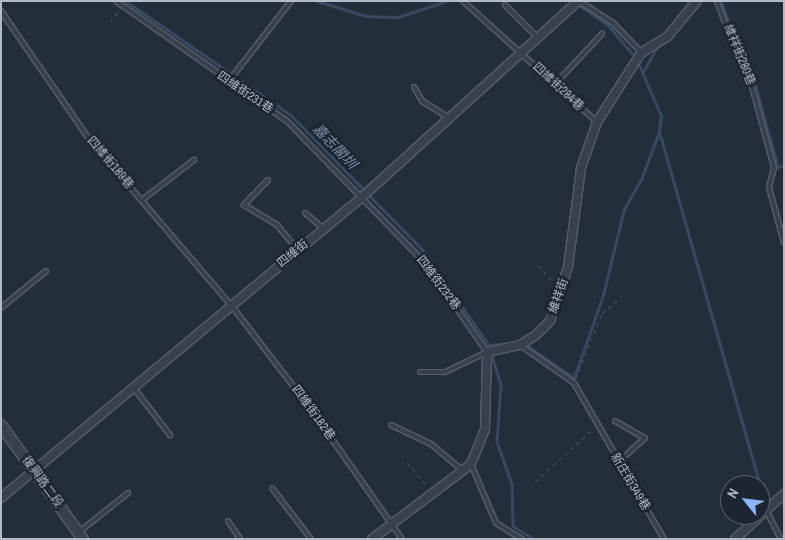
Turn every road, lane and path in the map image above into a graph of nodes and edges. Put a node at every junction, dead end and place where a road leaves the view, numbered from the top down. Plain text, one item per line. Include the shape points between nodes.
1 (116, 1) edge
2 (290, 1) edge
3 (463, 1) edge
4 (578, 1) edge
5 (697, 1) edge
6 (717, 1) edge
7 (505, 5) dead end
8 (124, 6) junction
9 (1, 11) edge
10 (110, 22) dead end
11 (602, 34) dead end
12 (537, 37) junction
13 (520, 52) junction
14 (642, 53) junction
15 (228, 82) junction
16 (555, 84) junction
17 (414, 87) dead end
18 (449, 118) junction
19 (597, 122) junction
20 (194, 160) dead end
21 (268, 180) dead end
22 (361, 198) junction
23 (142, 200) junction
24 (305, 213) dead end
25 (324, 229) junction
26 (784, 243) edge
27 (298, 250) junction
28 (538, 265) dead end
29 (46, 272) dead end
30 (561, 291) junction
31 (622, 296) dead end
32 (231, 305) junction
33 (1, 308) edge
34 (520, 345) junction
35 (487, 352) junction
36 (420, 372) dead end
37 (574, 383) junction
38 (133, 387) junction
39 (615, 421) dead end
40 (1, 425) edge
41 (391, 425) dead end
42 (597, 425) junction
43 (170, 435) dead end
44 (407, 462) dead end
45 (618, 462) junction
46 (471, 464) junction
47 (34, 470) junction
48 (462, 470) junction
49 (535, 482) dead end
50 (272, 488) dead end
51 (128, 492) dead end
52 (432, 493) junction
53 (784, 494) edge
54 (1, 498) edge
55 (770, 506) edge
56 (770, 518) edge
57 (228, 521) dead end
58 (392, 524) junction
59 (750, 525) edge
60 (81, 536) edge
61 (240, 539) edge
62 (311, 539) edge
63 (372, 539) edge
64 (402, 539) edge
65 (522, 539) edge
66 (664, 539) edge
67 (735, 539) edge
68 (781, 539) edge

1 - 8 lane, 四維街231巷
2 - 15 lane
3 - 13 lane, 四維街284巷
4 - 12 street, 四維街
4 - 14 lane via 613,23
5 - 14 street, 維祥街 via 668,36
6 - 26 lane, 維祥街280巷 via 736,52 748,72 774,168 768,187
7 - 12 lane
8 - 10 path
8 - 15 lane, 四維街231巷
9 - 23 lane, 四維街189巷 via 89,139
11 - 16 lane
12 - 13 street, 四維街
13 - 16 lane, 四維街284巷
13 - 18 street, 四維街
14 - 19 street, 維祥街
15 - 22 lane, 四維街231巷 via 287,121
16 - 19 lane, 四維街284巷
17 - 18 lane via 422,101
18 - 22 street, 四維街
19 - 30 street, 維祥街 via 581,168 568,267
20 - 23 lane
21 - 27 lane via 244,206 278,225
22 - 25 street, 四維街
22 - 35 lane, 四維街232巷 via 426,264
23 - 32 lane, 四維街189巷
24 - 25 lane
25 - 27 street, 四維街
27 - 32 street, 四維街
28 - 30 path
29 - 33 lane
30 - 34 street, 維祥街 via 550,321
31 - 37 path via 602,313
32 - 38 street, 四維街
32 - 58 lane, 四維街182巷 via 313,412
34 - 35 street, 維祥街
34 - 37 lane
35 - 36 lane via 446,372
35 - 46 street via 485,430
37 - 42 lane, 新庄街349巷
38 - 43 lane
38 - 47 street, 四維街
39 - 45 lane via 646,438
40 - 47 street, 復興路二段
41 - 48 lane via 431,444
42 - 45 lane, 新庄街349巷
42 - 49 path
44 - 52 path
45 - 66 lane, 新庄街349巷
46 - 48 street
46 - 65 lane via 496,523
47 - 54 street, 四維街
47 - 60 street, 復興路二段
48 - 52 street
50 - 62 lane
51 - 60 lane
52 - 58 street
53 - 55 street
56 - 68 lane
57 - 61 lane
58 - 63 street
58 - 64 lane, 四維街182巷
59 - 67 street

